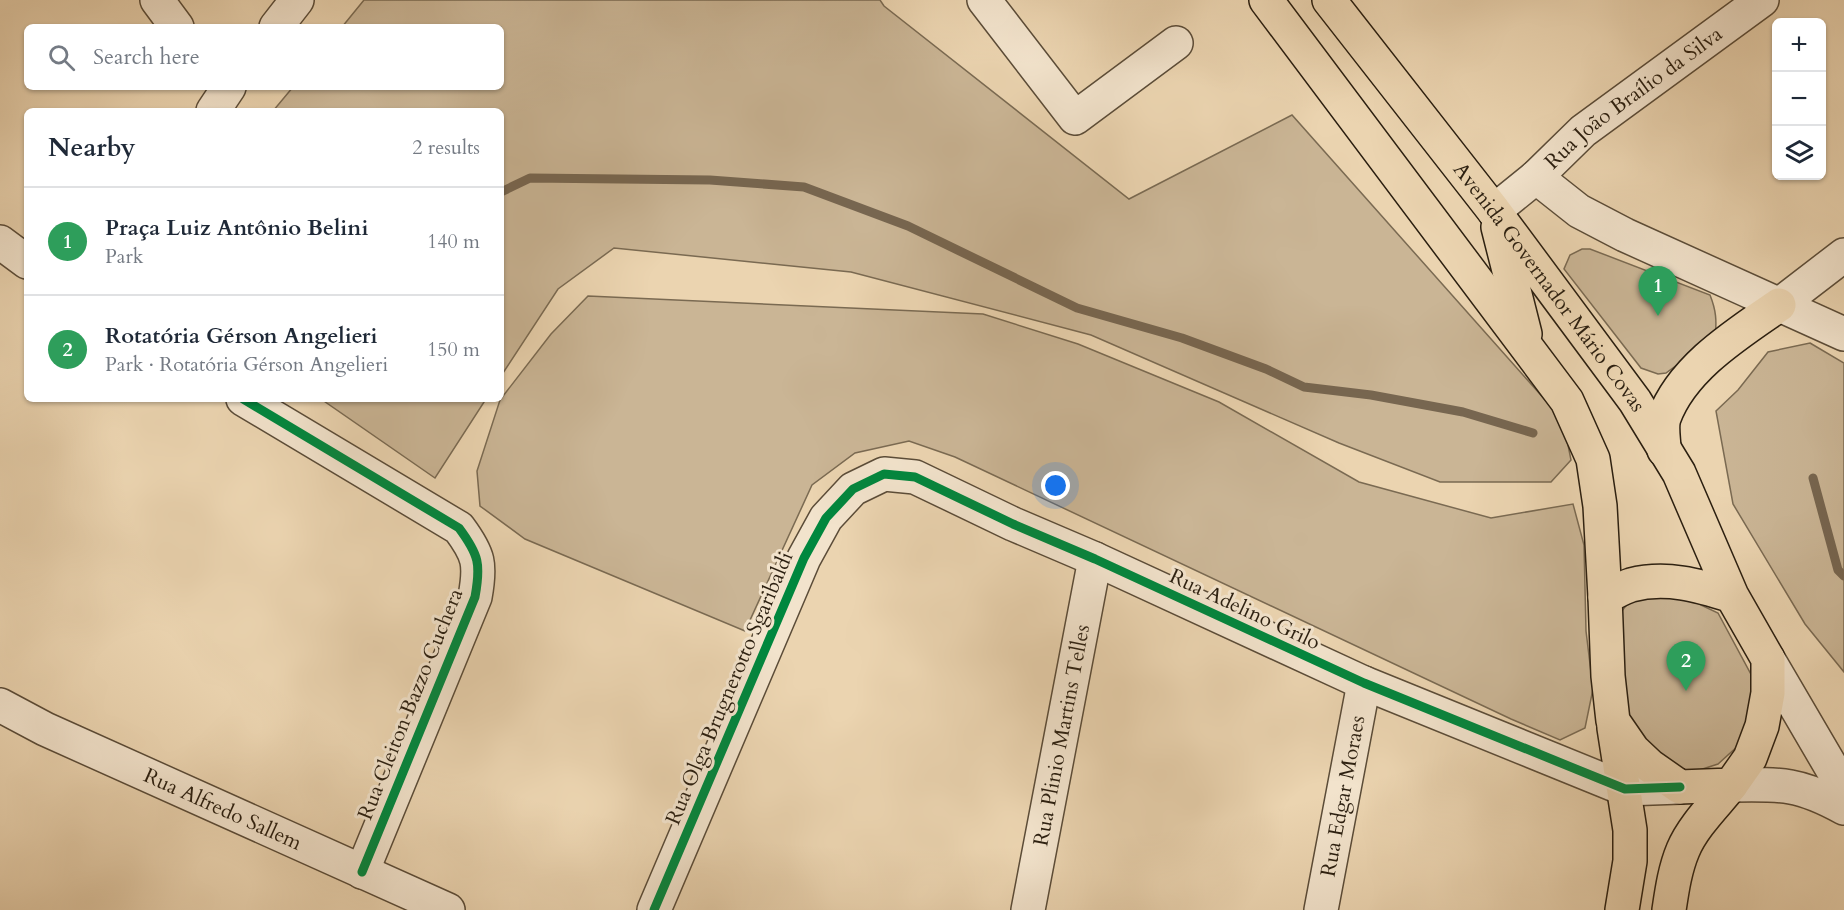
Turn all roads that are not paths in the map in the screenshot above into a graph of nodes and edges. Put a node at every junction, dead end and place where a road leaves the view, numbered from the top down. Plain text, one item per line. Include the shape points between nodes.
1 (157, 0) edge
2 (297, 0) edge
3 (984, 0) edge
4 (1266, 0) edge
5 (1329, 0) edge
6 (1762, 0) edge
7 (175, 24) edge
8 (278, 24) edge
9 (1176, 43) dead end
10 (1536, 177) junction
11 (1494, 211) junction
12 (0, 242) edge
13 (1844, 255) edge
14 (24, 260) edge
15 (1779, 306) junction
16 (1844, 334) edge
17 (1529, 348) junction
18 (248, 402) edge
19 (1664, 450) junction
20 (853, 489) joint
21 (1095, 559) junction
22 (1732, 596) junction
23 (1605, 597) junction
24 (1768, 659) junction
25 (1364, 683) junction
26 (0, 705) edge
27 (1613, 721) junction
28 (1731, 786) junction
29 (1680, 787) junction
30 (1625, 789) junction
31 (1844, 789) edge
32 (1844, 808) edge
33 (362, 872) junction
34 (448, 910) edge
35 (654, 910) edge
36 (1028, 910) edge
37 (1322, 910) edge
38 (1622, 910) edge
39 (1668, 910) edge

1 - 7 street
2 - 8 street
3 - 9 street via 1075,118
4 - 17 main road
5 - 11 main road, Avenida Governador Mário Covas
6 - 10 street, Rua João Braílio da Silva via 1583,131
10 - 11 street, Rua João Braílio da Silva
10 - 15 street via 1578,211
11 - 17 main road
11 - 19 main road, Avenida Governador Mário Covas via 1635,401
12 - 14 street
13 - 15 street
15 - 16 street
15 - 19 main road via 1731,338 1691,376 1663,420
17 - 23 main road via 1567,400 1593,459
18 - 33 street, Rua Cleiton Bazzo Cuchera via 459,528 473,548 480,572 475,597
19 - 22 main road, Avenida Governador Mário Covas via 1679,473
20 - 21 street, Rua Adelino Grilo via 884,474 915,477
20 - 35 street, Rua Olga Brugnerotto Sgaribaldi via 826,518 804,558
21 - 25 street, Rua Adelino Grilo
21 - 36 street, Rua Plinio Martins Telles
22 - 23 main road via 1696,584 1664,581 1630,586
22 - 24 main road
23 - 27 main road
24 - 28 main road via 1768,693 1762,726 1750,758
24 - 31 street
25 - 30 street, Rua Adelino Grilo
25 - 37 street, Rua Edgar Moraes
26 - 33 street, Rua Alfredo Sallem
27 - 29 main road via 1633,750
27 - 30 main road
28 - 29 main road
28 - 32 street via 1797,787
28 - 39 main road via 1683,849
29 - 30 street
30 - 38 main road via 1630,861
33 - 34 street, Rua Alfredo Sallem

